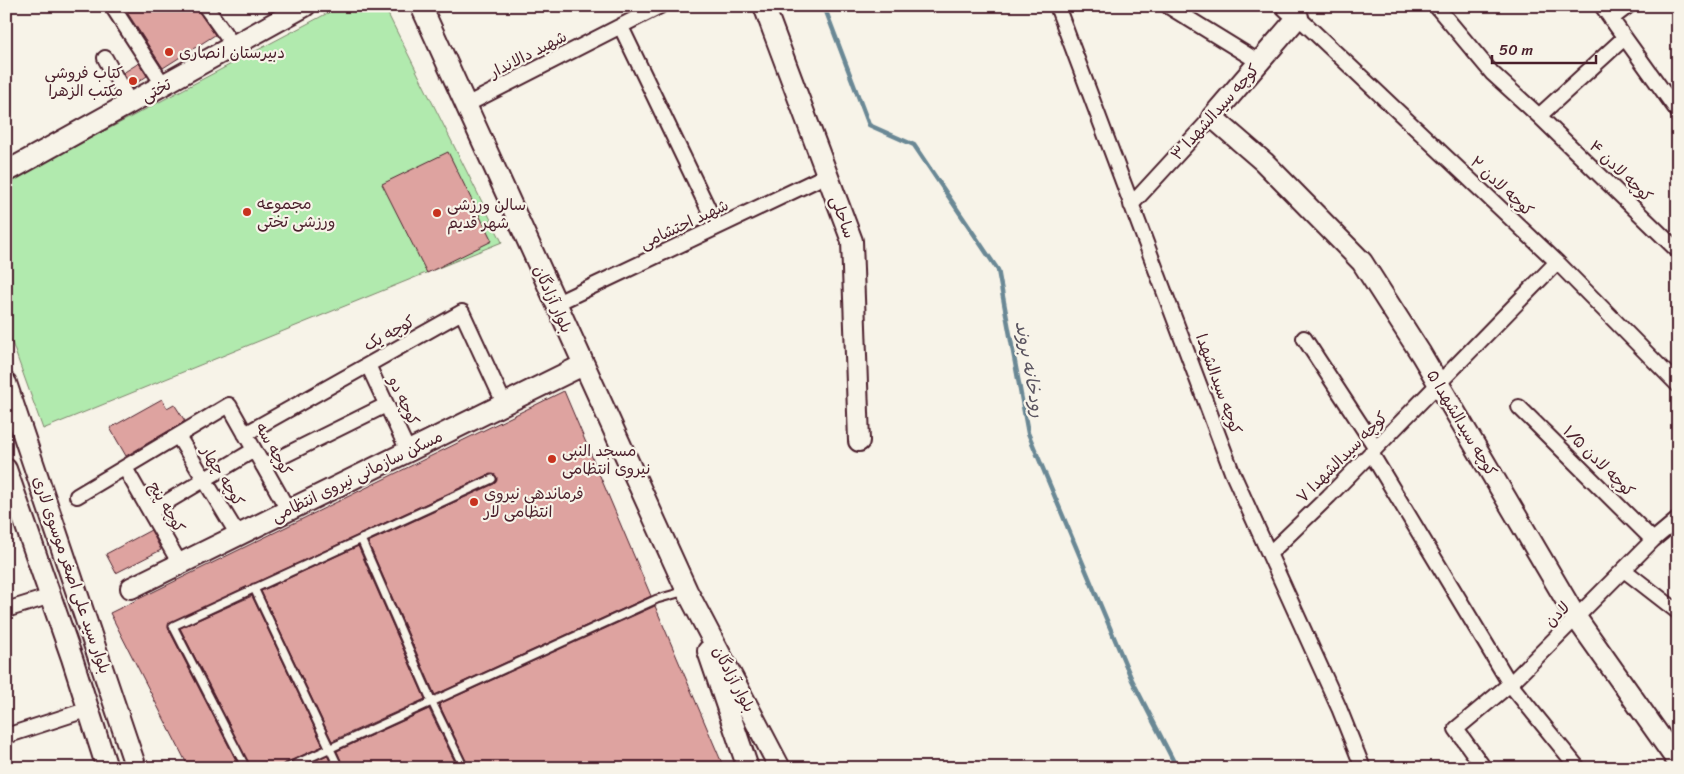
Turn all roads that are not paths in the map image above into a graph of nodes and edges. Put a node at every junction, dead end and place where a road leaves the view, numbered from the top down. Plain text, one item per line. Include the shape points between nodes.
1 (112, 6) edge
2 (205, 6) edge
3 (305, 6) edge
4 (421, 6) edge
5 (660, 6) edge
6 (764, 6) edge
7 (1057, 6) edge
8 (1168, 6) edge
9 (1436, 6) edge
10 (1602, 6) edge
11 (1628, 6) edge
12 (1292, 12) edge
13 (1611, 19) junction
14 (621, 27) junction
15 (1624, 39) junction
16 (233, 45) junction
17 (105, 58) dead end
18 (1259, 62) junction
19 (164, 86) junction
20 (130, 103) junction
21 (466, 105) junction
22 (1678, 112) edge
23 (1539, 116) junction
24 (1212, 117) junction
25 (6, 172) edge
26 (827, 175) junction
27 (1130, 205) junction
28 (717, 227) junction
29 (1678, 251) edge
30 (1557, 262) junction
31 (555, 304) junction
32 (1304, 338) dead end
33 (368, 365) junction
34 (583, 365) junction
35 (6, 382) edge
36 (1439, 384) junction
37 (1678, 386) edge
38 (504, 403) junction
39 (386, 405) junction
40 (1519, 407) dead end
41 (246, 434) junction
42 (178, 436) junction
43 (859, 441) dead end
44 (254, 450) junction
45 (408, 451) junction
46 (1374, 451) junction
47 (264, 466) junction
48 (125, 468) junction
49 (6, 470) edge
50 (204, 479) junction
51 (492, 479) dead end
52 (10, 492) edge
53 (77, 496) dead end
54 (288, 510) junction
55 (150, 512) junction
56 (1678, 519) edge
57 (238, 535) junction
58 (361, 539) junction
59 (1653, 540) junction
60 (1270, 553) junction
61 (180, 564) junction
62 (1624, 570) junction
63 (131, 588) dead end
64 (254, 588) junction
65 (687, 590) junction
66 (51, 596) junction
67 (6, 610) edge
68 (1678, 612) edge
69 (1577, 619) junction
70 (1510, 684) junction
71 (432, 702) junction
72 (89, 709) junction
73 (6, 736) edge
74 (330, 748) junction
75 (1677, 760) edge
76 (107, 768) edge
77 (136, 768) edge
78 (246, 768) edge
79 (287, 768) edge
80 (339, 768) edge
81 (464, 768) edge
82 (748, 768) edge
83 (780, 768) edge
84 (1363, 768) edge
85 (1484, 768) edge
86 (1578, 768) edge

1 - 19 street
2 - 16 street
3 - 16 main road, تختی
4 - 21 main road, بلوار آزادگان
5 - 14 street, شهید دالاندار
6 - 26 main road, ساحلی
7 - 27 street, کوچه سیدالشهدا
8 - 18 street
9 - 23 street, کوچه لادن ۴ via 1492,73
10 - 13 street
11 - 13 street
12 - 18 main road, کوچه سیدالشهدا ۳
12 - 30 street, کوچه لادن ۲
13 - 15 street
14 - 21 street, شهید دالاندار
14 - 28 street
15 - 22 street
15 - 23 street
16 - 19 main road, تختی
17 - 20 street
18 - 24 main road, کوچه سیدالشهدا ۳
19 - 20 main road, تختی
20 - 25 main road, تختی
21 - 31 main road, بلوار آزادگان
23 - 29 street, کوچه لادن ۴
24 - 27 street, کوچه سیدالشهدا ۳
24 - 36 main road, کوچه سیدالشهدا ۵ via 1264,162 1362,262
26 - 28 street, شهید احتشامی
26 - 43 main road, ساحلی via 852,241
27 - 60 street, کوچه سیدالشهدا via 1232,472
28 - 31 street, شهید احتشامی
30 - 36 street, کوچه سیدالشهدا ۷
30 - 37 street, کوچه لادن ۲
31 - 34 main road, بلوار آزادگان
32 - 46 street
33 - 38 street, کوچه یک via 462,312
33 - 39 street, کوچه دو
33 - 41 street, کوچه یک
34 - 38 main road, مسکن سازمانی نیروی انتظامی
34 - 65 main road, بلوار آزادگان
35 - 77 main road, بلوار سید علی اصغر موسوی لاری
36 - 46 street, کوچه سیدالشهدا ۷
36 - 69 main road, کوچه سیدالشهدا ۵
38 - 45 main road, مسکن سازمانی نیروی انتظامی
39 - 45 street, کوچه دو
39 - 47 street
40 - 59 street, کوچه لادن ۱/۵
41 - 42 street, کوچه سه via 229,405
41 - 44 street, کوچه سه
42 - 48 street
42 - 50 street, کوچه چهار
44 - 47 street, کوچه سه
44 - 50 street
45 - 54 main road, مسکن سازمانی نیروی انتظامی
46 - 60 street, کوچه سیدالشهدا ۷
46 - 70 street
47 - 54 street, کوچه سه
48 - 53 street
48 - 55 street, کوچه پنج
49 - 52 main road, بلوار سید علی اصغر موسوی لاری
50 - 55 street
50 - 57 street, کوچه چهار
51 - 58 lane
52 - 66 main road, بلوار سید علی اصغر موسوی لاری
54 - 57 main road, مسکن سازمانی نیروی انتظامی
55 - 61 street, کوچه پنج
56 - 59 street, لادن
57 - 61 main road, مسکن سازمانی نیروی انتظامی
58 - 64 lane
58 - 71 lane
59 - 62 street, لادن
60 - 84 street, کوچه سیدالشهدا
61 - 63 main road, مسکن سازمانی نیروی انتظامی
62 - 68 street
62 - 69 street, لادن
64 - 74 lane
64 - 78 lane via 173,626
65 - 71 lane via 657,599
65 - 82 main road, بلوار آزادگان
65 - 83 main road, بلوار آزادگان
66 - 67 street
66 - 72 main road, بلوار سید علی اصغر موسوی لاری
69 - 70 street, لادن
69 - 75 main road, کوچه سیدالشهدا ۵
70 - 85 street, لادن via 1456,729
70 - 86 street
71 - 74 lane
71 - 81 lane
72 - 73 street
72 - 76 main road, بلوار سید علی اصغر موسوی لاری
74 - 79 lane
74 - 80 lane

